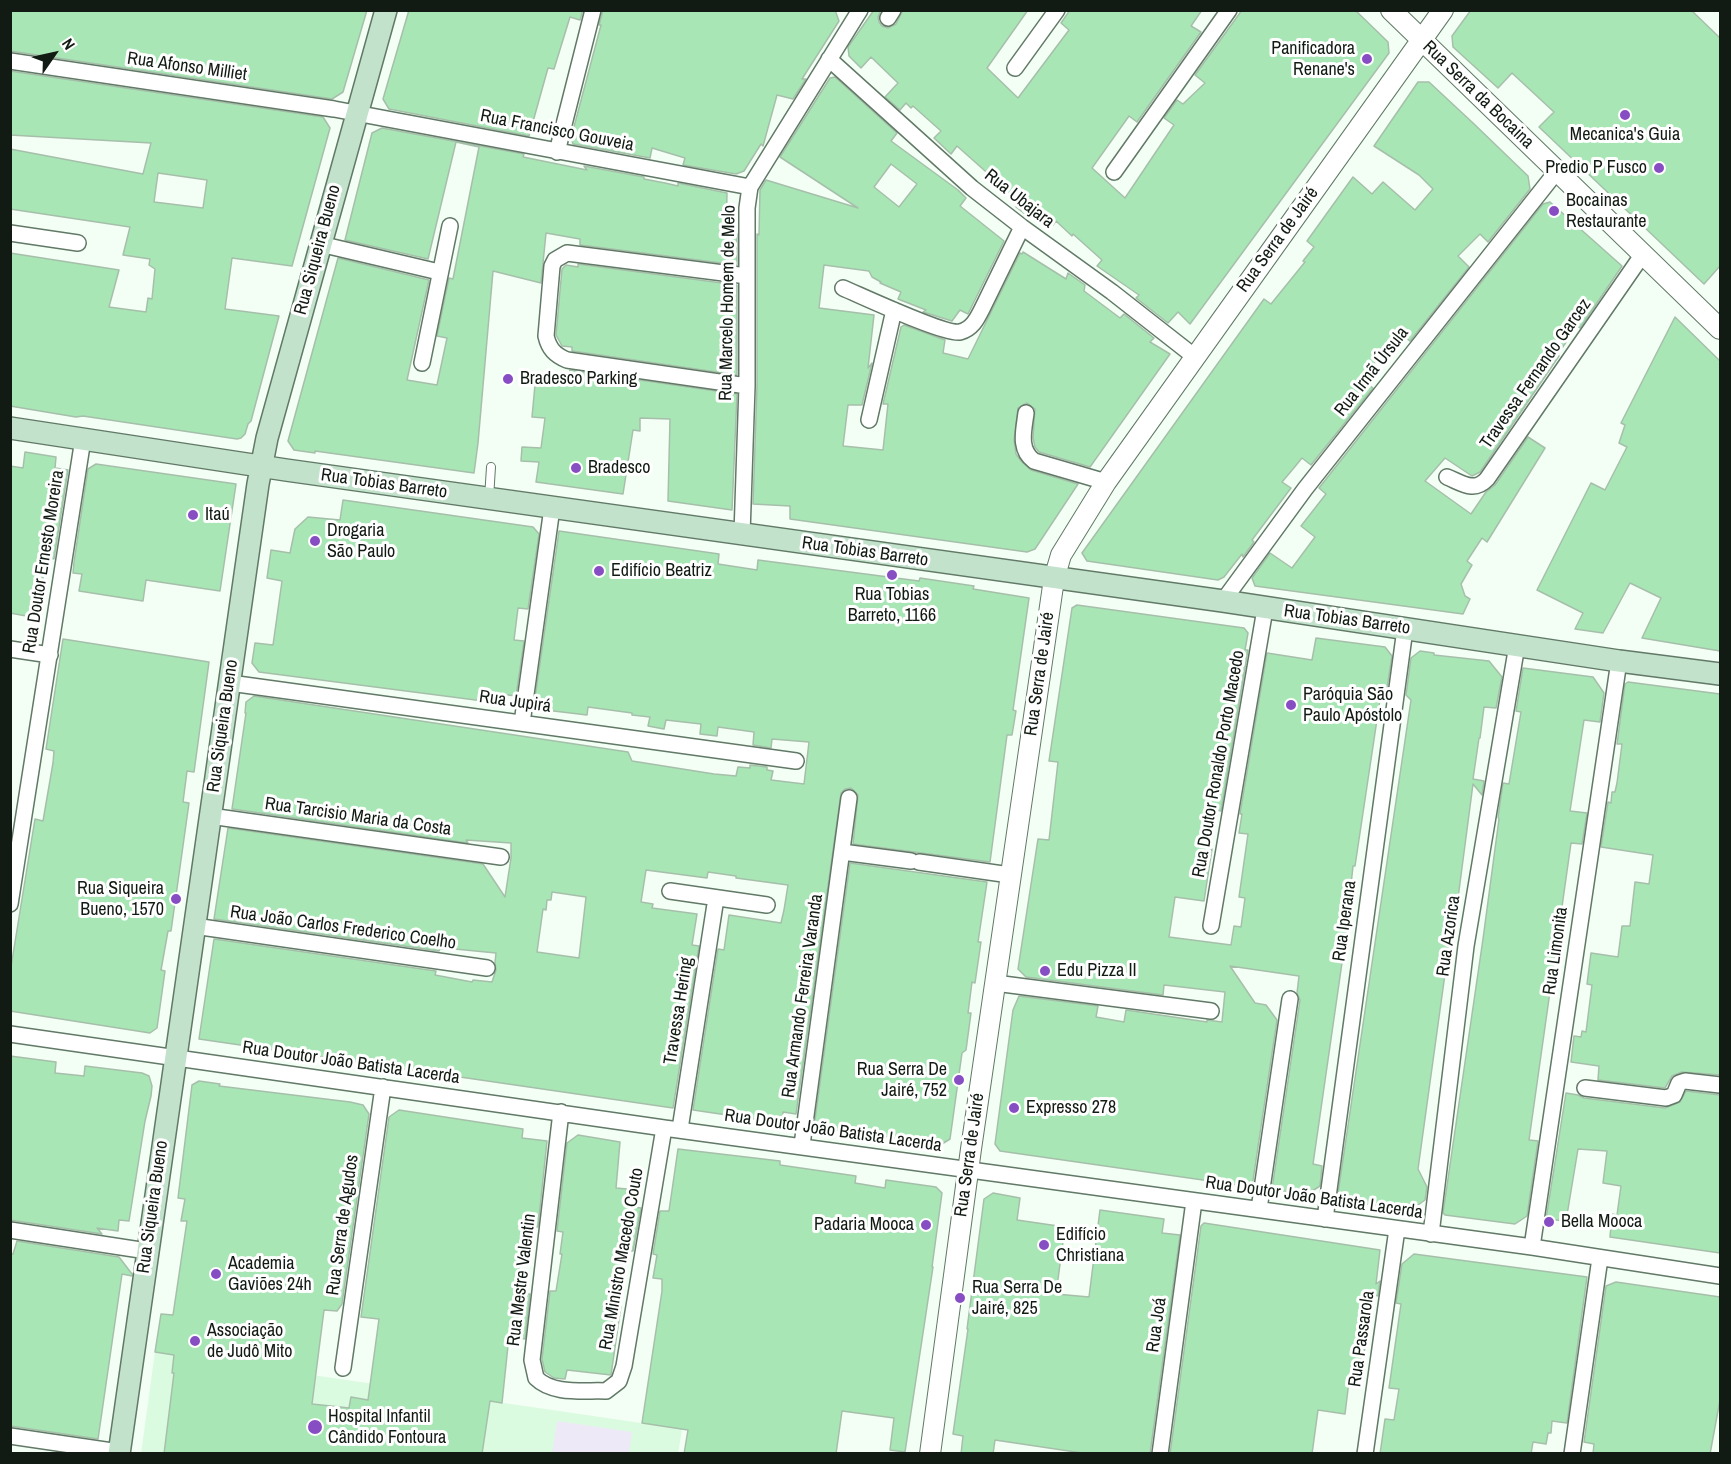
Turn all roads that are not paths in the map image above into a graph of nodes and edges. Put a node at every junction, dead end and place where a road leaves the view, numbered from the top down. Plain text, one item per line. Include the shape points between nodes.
1 (386, 10) edge
2 (594, 10) edge
3 (860, 10) edge
4 (1057, 10) edge
5 (1229, 10) edge
6 (1391, 10) edge
7 (1443, 10) edge
8 (1422, 40) junction
9 (829, 59) junction
10 (10, 61) edge
11 (1015, 68) dead end
12 (357, 113) junction
13 (557, 152) junction
14 (1557, 171) junction
15 (1114, 172) dead end
16 (750, 187) junction
17 (450, 226) dead end
18 (1022, 227) junction
19 (10, 233) edge
20 (78, 243) dead end
21 (320, 244) junction
22 (1643, 254) junction
23 (439, 272) junction
24 (747, 276) junction
25 (843, 288) dead end
26 (894, 310) junction
27 (1720, 329) edge
28 (1195, 357) junction
29 (422, 363) dead end
30 (747, 386) junction
31 (1026, 413) dead end
32 (869, 420) dead end
33 (10, 428) edge
34 (83, 439) junction
35 (262, 466) junction
36 (491, 467) dead end
37 (1447, 477) dead end
38 (1106, 482) junction
39 (489, 498) junction
40 (552, 508) junction
41 (742, 534) junction
42 (1054, 579) junction
43 (1223, 601) junction
44 (1265, 609) junction
45 (1405, 629) junction
46 (1517, 645) junction
47 (10, 649) edge
48 (50, 655) junction
49 (1619, 661) junction
50 (1720, 674) edge
51 (230, 682) junction
52 (522, 723) junction
53 (796, 761) dead end
54 (849, 798) dead end
55 (17, 815) edge
56 (210, 816) junction
57 (842, 852) junction
58 (501, 857) dead end
59 (1010, 875) junction
60 (670, 891) dead end
61 (716, 898) junction
62 (10, 904) edge
63 (766, 905) dead end
64 (194, 926) junction
65 (1211, 927) dead end
66 (487, 968) dead end
67 (994, 983) junction
68 (1290, 999) dead end
69 (1210, 1011) dead end
70 (10, 1034) edge
71 (175, 1057) junction
72 (1720, 1085) edge
73 (383, 1087) junction
74 (1585, 1088) dead end
75 (561, 1112) junction
76 (664, 1128) junction
77 (681, 1129) junction
78 (802, 1145) junction
79 (968, 1169) junction
80 (1194, 1201) junction
81 (1259, 1209) junction
82 (1325, 1219) junction
83 (10, 1230) edge
84 (1397, 1230) junction
85 (1431, 1234) junction
86 (1532, 1247) junction
87 (147, 1251) junction
88 (1600, 1258) junction
89 (1720, 1276) edge
90 (343, 1368) dead end
91 (606, 1391) joint
92 (10, 1436) edge
93 (119, 1453) edge
94 (930, 1454) edge
95 (1160, 1454) edge
96 (1365, 1454) edge
97 (1572, 1454) edge

1 - 12 main road, Rua Siqueira Bueno
2 - 13 street
3 - 9 street, Rua Marcelo Homem de Melo
4 - 11 street
5 - 15 street
6 - 8 street, Rua Serra da Bocaina
7 - 8 street, Rua Serra de Jairé
8 - 14 street, Rua Serra da Bocaina
8 - 28 street, Rua Serra de Jairé
9 - 16 street, Rua Marcelo Homem de Melo
9 - 18 street, Rua Ubajara via 972,188
10 - 12 street, Rua Afonso Milliet
12 - 13 street, Rua Francisco Gouveia
12 - 21 main road, Rua Siqueira Bueno
13 - 16 street, Rua Francisco Gouveia
14 - 22 street, Rua Serra da Bocaina
14 - 43 street, Rua Irmã Úrsula via 1305,489
16 - 24 street, Rua Marcelo Homem de Melo
17 - 23 street
18 - 26 street via 969,328 957,332
18 - 28 street, Rua Ubajara
19 - 20 street
21 - 23 street
21 - 35 main road, Rua Siqueira Bueno
22 - 27 street, Rua Serra da Bocaina
22 - 37 street, Travessa Fernando Garcez via 1487,479 1472,487
23 - 29 street
24 - 30 street, Rua Marcelo Homem de Melo
24 - 30 street via 567,253 555,260 550,275 546,336 552,351 574,361
25 - 26 street
26 - 32 street
28 - 38 street, Rua Serra de Jairé
30 - 41 street, Rua Marcelo Homem de Melo
31 - 38 street via 1023,445 1029,458
33 - 34 main road, Rua Tobias Barreto
34 - 35 main road, Rua Tobias Barreto
34 - 48 street, Rua Doutor Ernesto Moreira
35 - 39 main road, Rua Tobias Barreto
35 - 51 main road, Rua Siqueira Bueno
36 - 39 lane
38 - 42 street, Rua Serra de Jairé via 1061,555
39 - 40 main road, Rua Tobias Barreto
40 - 41 main road, Rua Tobias Barreto
40 - 52 street
41 - 42 main road, Rua Tobias Barreto
42 - 43 main road, Rua Tobias Barreto
42 - 59 street, Rua Serra de Jairé
43 - 44 main road, Rua Tobias Barreto
44 - 45 main road, Rua Tobias Barreto
44 - 65 street, Rua Doutor Ronaldo Porto Macedo
45 - 46 main road, Rua Tobias Barreto
45 - 82 street, Rua Iperana
46 - 49 main road, Rua Tobias Barreto
46 - 85 street, Rua Azorica via 1466,946
47 - 48 street
48 - 55 street, Rua Doutor Ernesto Moreira
49 - 50 main road, Rua Tobias Barreto
49 - 86 street, Rua Limonita
51 - 52 street, Rua Jupirá
51 - 56 main road, Rua Siqueira Bueno
52 - 53 street, Rua Jupirá
54 - 57 street, Rua Armando Ferreira Varanda
55 - 62 street, Rua Doutor Ernesto Moreira
56 - 58 street, Rua Tarcisio Maria da Costa
56 - 64 main road, Rua Siqueira Bueno
57 - 59 street
57 - 78 street, Rua Armando Ferreira Varanda
59 - 67 street, Rua Serra de Jairé
60 - 61 street
61 - 63 street
61 - 77 street, Travessa Hering
64 - 66 street, Rua João Carlos Frederico Coelho
64 - 71 main road, Rua Siqueira Bueno
67 - 69 street
67 - 79 street, Rua Serra de Jairé
68 - 81 street
70 - 71 street, Rua Doutor João Batista Lacerda
71 - 73 street, Rua Doutor João Batista Lacerda
71 - 87 main road, Rua Siqueira Bueno
72 - 74 street via 1685,1080 1679,1083 1674,1095 1666,1098
73 - 75 street, Rua Doutor João Batista Lacerda
73 - 90 street, Rua Serra de Agudos
75 - 76 street, Rua Doutor João Batista Lacerda
75 - 91 street, Rua Mestre Valentin via 533,1371 549,1387
76 - 77 street, Rua Doutor João Batista Lacerda
76 - 91 street, Rua Ministro Macedo Couto via 624,1366 619,1381
77 - 78 street, Rua Doutor João Batista Lacerda
78 - 79 street, Rua Doutor João Batista Lacerda
79 - 80 street, Rua Doutor João Batista Lacerda
79 - 94 street, Rua Serra de Jairé
80 - 81 street, Rua Doutor João Batista Lacerda
80 - 95 street, Rua Joá
81 - 82 street, Rua Doutor João Batista Lacerda
82 - 84 street, Rua Doutor João Batista Lacerda
83 - 87 street
84 - 85 street, Rua Doutor João Batista Lacerda
84 - 96 street, Rua Passarola
85 - 86 street, Rua Doutor João Batista Lacerda
86 - 88 street, Rua Doutor João Batista Lacerda
87 - 93 main road, Rua Siqueira Bueno
88 - 89 street, Rua Doutor João Batista Lacerda
88 - 97 street
92 - 93 street

